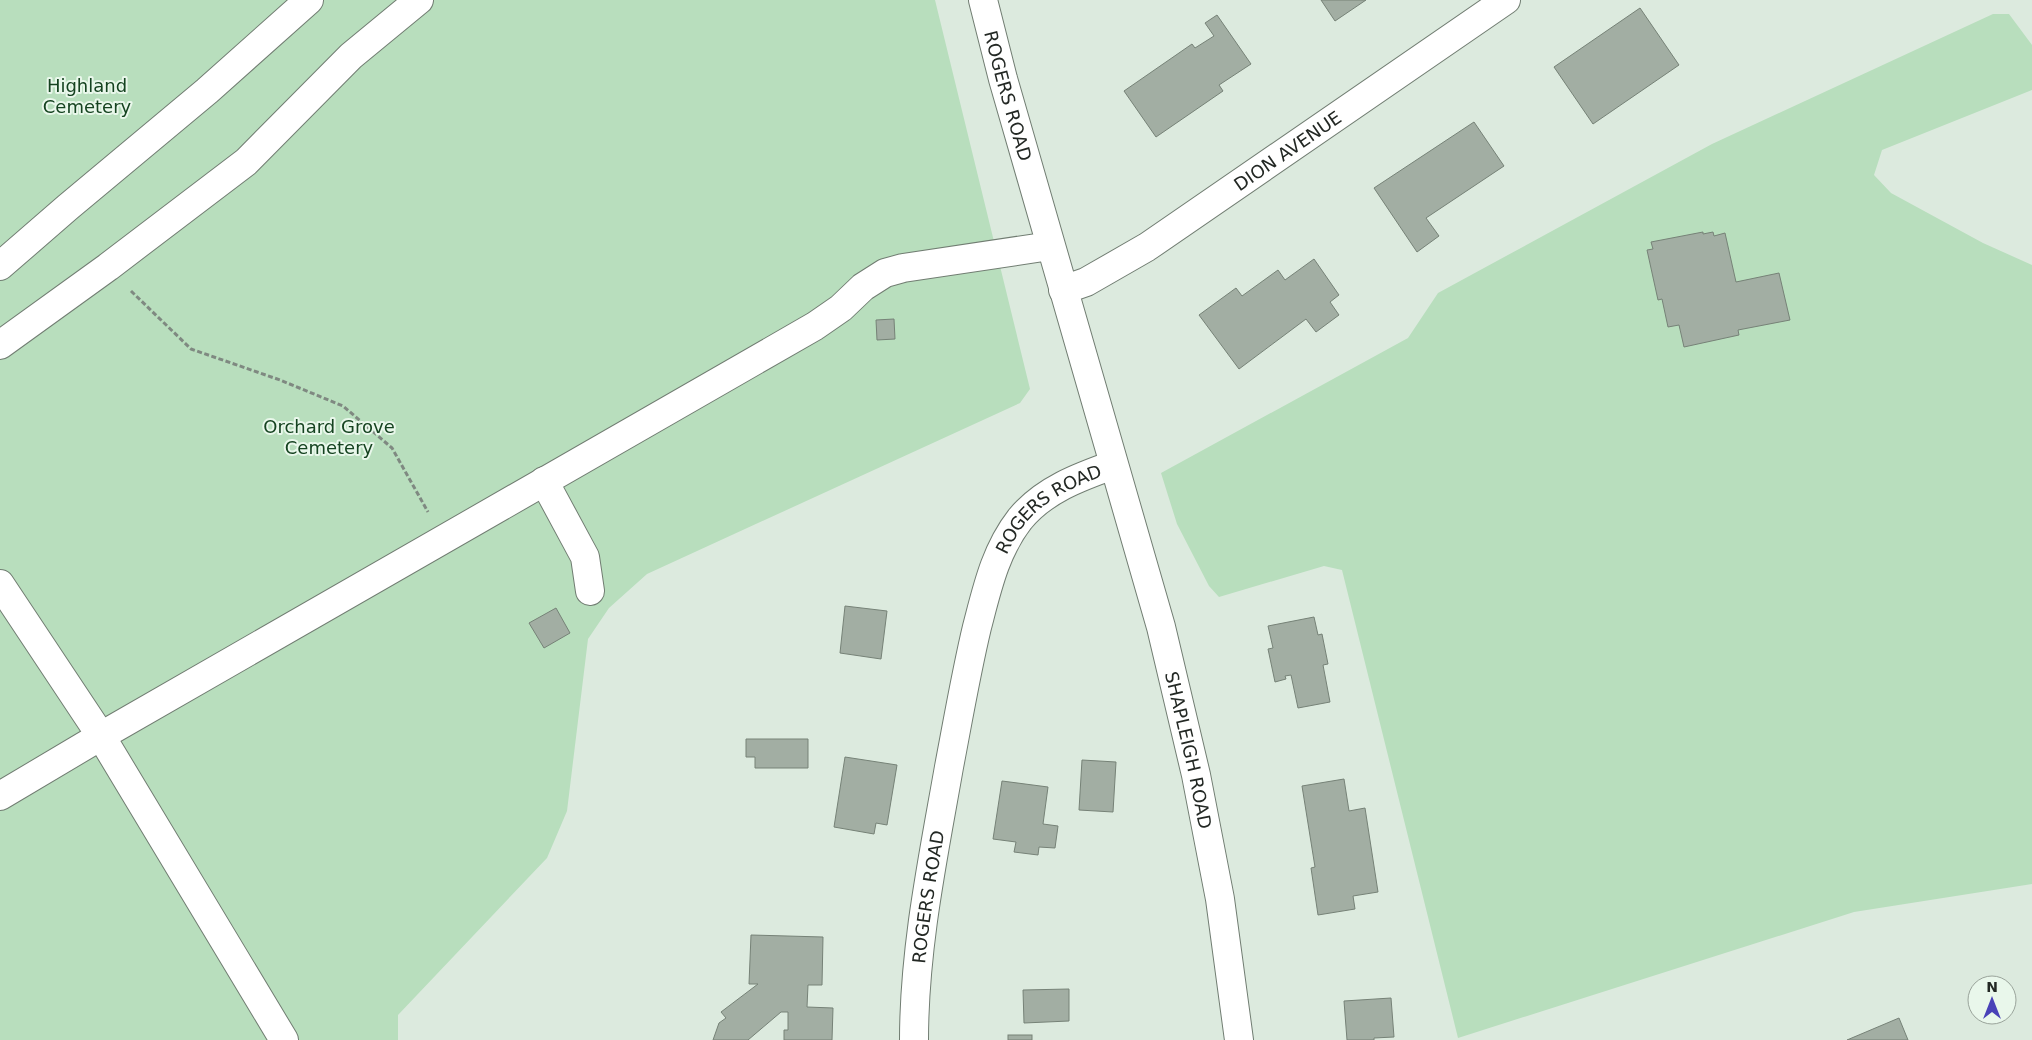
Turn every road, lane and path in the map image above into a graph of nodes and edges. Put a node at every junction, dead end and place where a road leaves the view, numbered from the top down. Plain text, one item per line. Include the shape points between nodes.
1 (309, 0) edge
2 (419, 0) edge
3 (984, 0) edge
4 (1506, 0) edge
5 (1050, 246) junction
6 (0, 266) edge
7 (108, 267) junction
8 (1063, 290) junction
9 (0, 345) edge
10 (1114, 465) junction
11 (544, 481) junction
12 (443, 539) junction
13 (0, 584) edge
14 (590, 591) dead end
15 (101, 736) junction
16 (0, 796) edge
17 (284, 1040) edge
18 (914, 1040) edge
19 (1239, 1040) edge

1 - 6 street
2 - 7 street via 351,56 246,162
3 - 5 street, ROGERS ROAD
4 - 8 street, DION AVENUE via 1147,247 1086,282
5 - 8 street, ROGERS ROAD
5 - 11 street via 885,273 815,326
7 - 9 street
7 - 12 path via 190,349 343,406 392,448
8 - 10 street, ROGERS ROAD
10 - 18 street, ROGERS ROAD via 1076,478 1050,493 1022,517 999,553 990,576 968,664 921,926 914,997
10 - 19 street, SHAPLEIGH ROAD via 1161,627 1196,775 1220,899
11 - 12 street
11 - 14 street via 585,557
12 - 15 street
13 - 15 street
15 - 16 street
15 - 17 street

